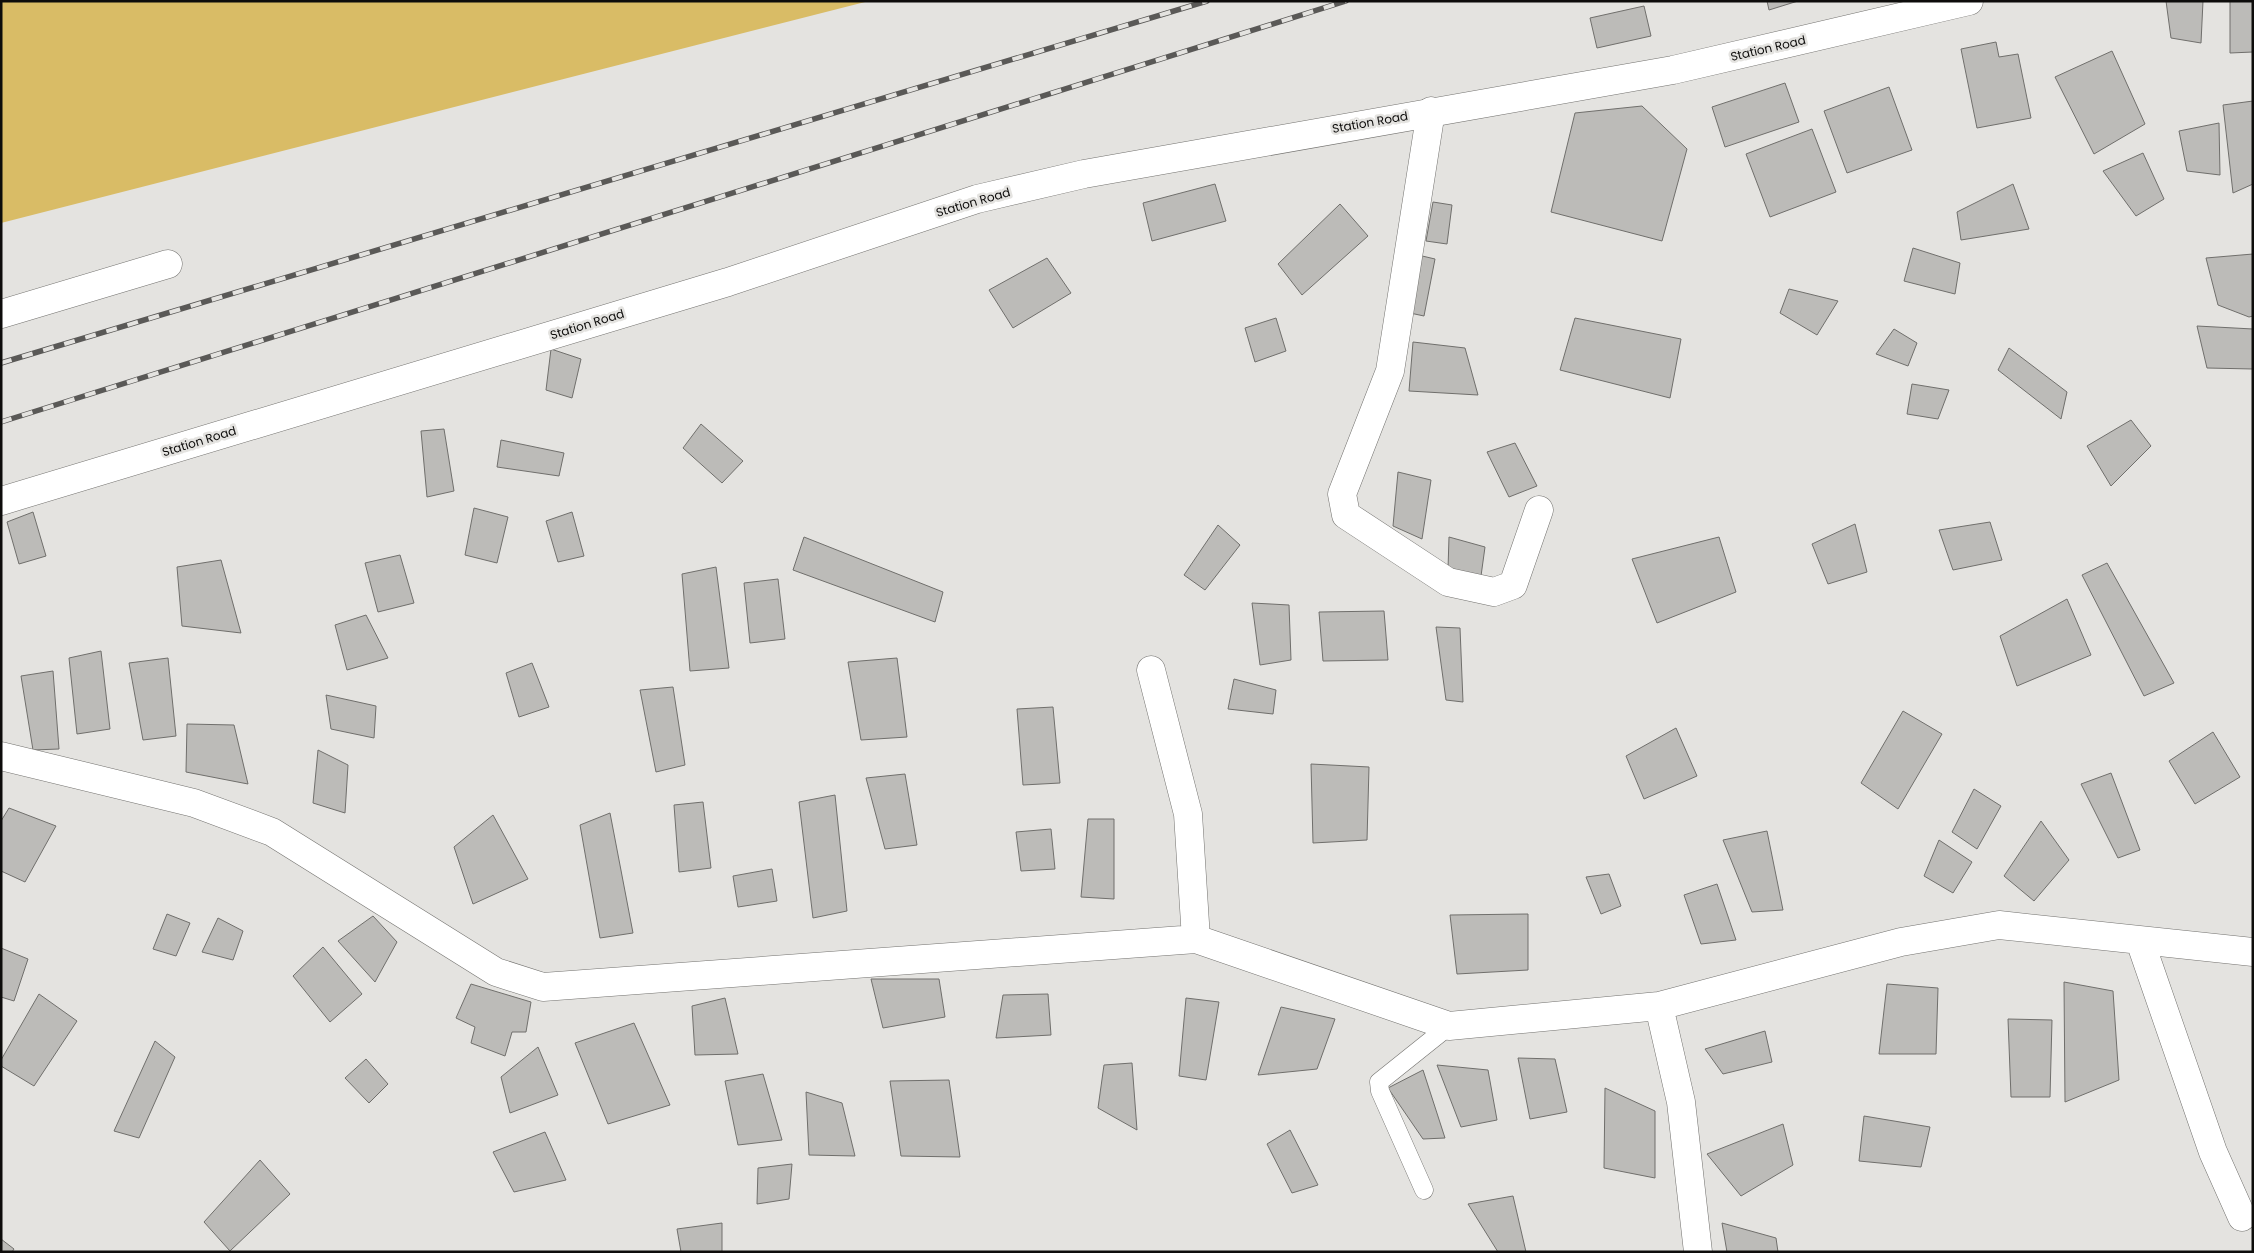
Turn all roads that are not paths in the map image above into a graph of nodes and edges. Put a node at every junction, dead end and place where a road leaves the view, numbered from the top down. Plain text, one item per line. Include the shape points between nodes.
1 (1969, 1) edge
2 (1431, 111) junction
3 (168, 264) dead end
4 (1, 314) edge
5 (1, 501) edge
6 (1538, 510) dead end
7 (1151, 670) dead end
8 (1, 756) edge
9 (1196, 939) junction
10 (2140, 941) junction
11 (2253, 952) edge
12 (1659, 1006) junction
13 (1449, 1026) junction
14 (1424, 1190) dead end
15 (2242, 1217) dead end
16 (1698, 1252) edge

1 - 2 street, Station Road via 1673,70
2 - 5 street, Station Road via 1084,174 977,199 728,282
2 - 6 street via 1390,371 1342,494 1346,515 1448,582 1494,592 1513,585
3 - 4 street
7 - 9 street via 1188,814
8 - 9 street via 194,803 272,832 496,972 543,988
9 - 13 street
10 - 11 street
10 - 12 street via 1999,925 1901,942
10 - 15 street via 2213,1152
12 - 13 street
12 - 16 street via 1681,1102
13 - 14 lane via 1379,1082 1380,1091

